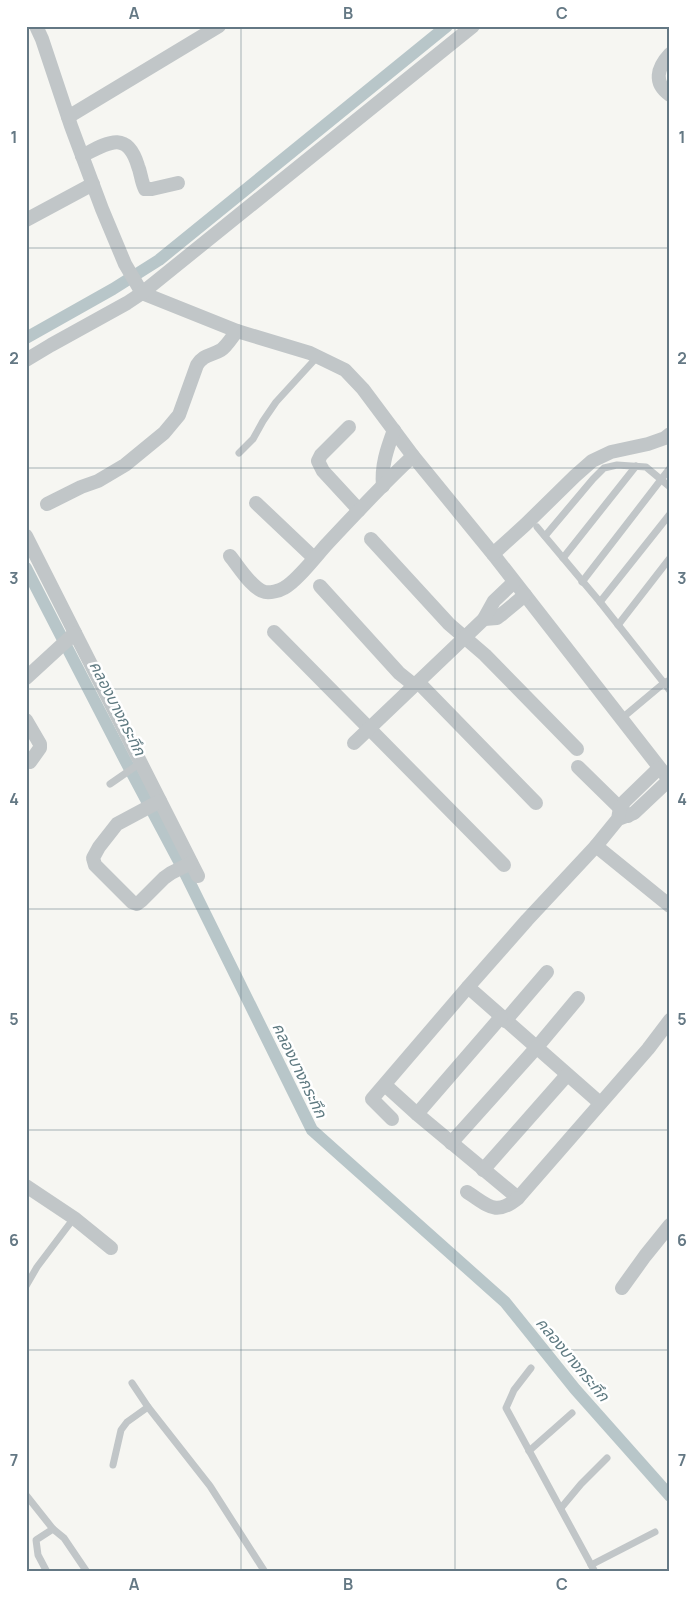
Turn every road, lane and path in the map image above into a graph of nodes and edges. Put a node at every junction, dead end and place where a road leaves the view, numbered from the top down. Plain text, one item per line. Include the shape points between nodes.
1 (36, 26) edge
2 (219, 26) edge
3 (474, 26) edge
4 (670, 54) edge
5 (670, 94) edge
6 (68, 117) junction
7 (82, 156) junction
8 (178, 183) dead end
9 (93, 184) junction
10 (26, 220) edge
11 (138, 287) junction
12 (237, 331) junction
13 (318, 356) junction
14 (26, 360) edge
15 (349, 426) dead end
16 (394, 430) junction
17 (670, 434) edge
18 (239, 453) dead end
19 (413, 456) junction
20 (636, 466) junction
21 (670, 468) edge
22 (661, 480) junction
23 (383, 486) junction
24 (670, 487) edge
25 (256, 503) dead end
26 (47, 504) dead end
27 (359, 510) junction
28 (670, 514) edge
29 (537, 527) dead end
30 (26, 536) edge
31 (545, 536) junction
32 (371, 539) dead end
33 (493, 554) junction
34 (230, 556) dead end
35 (314, 558) junction
36 (563, 558) junction
37 (670, 558) edge
38 (514, 582) junction
39 (582, 582) junction
40 (320, 586) dead end
41 (525, 595) junction
42 (600, 602) junction
43 (484, 619) junction
44 (618, 625) junction
45 (274, 632) dead end
46 (71, 637) junction
47 (464, 637) junction
48 (26, 678) edge
49 (667, 682) edge
50 (416, 684) junction
51 (670, 691) edge
52 (621, 719) junction
53 (26, 720) edge
54 (370, 729) junction
55 (354, 743) dead end
56 (577, 749) dead end
57 (30, 762) dead end
58 (138, 764) junction
59 (578, 767) dead end
60 (659, 768) junction
61 (669, 781) edge
62 (110, 784) dead end
63 (158, 802) junction
64 (536, 803) dead end
65 (622, 814) junction
66 (596, 846) junction
67 (504, 865) dead end
68 (670, 906) edge
69 (547, 972) dead end
70 (468, 987) junction
71 (578, 998) dead end
72 (503, 1019) junction
73 (670, 1020) edge
74 (537, 1047) junction
75 (567, 1075) junction
76 (385, 1085) junction
77 (600, 1104) junction
78 (417, 1114) junction
79 (392, 1119) dead end
80 (451, 1143) junction
81 (483, 1170) junction
82 (26, 1186) edge
83 (466, 1192) dead end
84 (518, 1198) junction
85 (74, 1218) junction
86 (670, 1225) edge
87 (111, 1248) dead end
88 (26, 1286) edge
89 (622, 1288) dead end
90 (531, 1368) dead end
91 (132, 1383) dead end
92 (148, 1407) junction
93 (572, 1413) dead end
94 (529, 1451) junction
95 (607, 1458) dead end
96 (113, 1465) dead end
97 (26, 1495) edge
98 (561, 1508) junction
99 (53, 1529) junction
100 (655, 1532) dead end
101 (593, 1568) edge
102 (47, 1572) edge
103 (87, 1572) edge
104 (265, 1572) edge

1 - 6 street
2 - 6 street
3 - 11 street
4 - 5 street via 659,69 658,80 662,89
6 - 7 street
7 - 8 street via 109,142 117,142 132,149 145,188
7 - 9 street
9 - 10 street
9 - 11 street via 125,264
11 - 12 street
11 - 14 street via 127,303
12 - 13 street
12 - 26 street via 221,350 201,359 179,415 164,433 124,466
13 - 16 street via 345,370 356,380
13 - 18 lane via 276,402 253,439
15 - 27 street via 320,454 318,461 323,471
16 - 19 street
16 - 23 street via 381,472
17 - 33 street via 592,461
19 - 23 street
19 - 33 street
20 - 22 lane via 646,467
20 - 31 lane via 604,468
20 - 36 lane
21 - 22 lane
22 - 24 lane
22 - 39 lane
23 - 27 street
25 - 35 street
27 - 35 street
28 - 42 lane
29 - 31 lane
30 - 46 street
31 - 36 lane
32 - 47 street
33 - 38 street
34 - 35 street via 254,585 265,592 285,588
36 - 39 lane
37 - 44 lane
38 - 41 street
38 - 43 street via 494,601
39 - 42 lane
40 - 50 street via 399,673
41 - 43 street via 502,615
41 - 52 street
42 - 44 lane
43 - 47 street
44 - 49 lane
45 - 54 street
46 - 48 street
46 - 58 street
47 - 50 street
47 - 56 street
49 - 51 lane
49 - 52 lane
50 - 54 street
50 - 64 street
52 - 60 street
53 - 57 street via 40,744
54 - 55 street
54 - 67 street
58 - 62 lane
58 - 63 street
59 - 65 street
60 - 61 street
60 - 65 street via 625,801
61 - 65 street via 640,808
63 - 63 street via 117,824 93,858 95,865 137,904 171,873 192,868
65 - 66 street
66 - 68 street
66 - 70 street
69 - 72 street
70 - 72 street
70 - 76 street
71 - 74 street
72 - 74 street
72 - 78 street
73 - 77 street
74 - 75 street
74 - 80 street
75 - 77 street
75 - 81 street
76 - 78 street
76 - 79 street via 372,1099
77 - 84 street
78 - 80 street
80 - 81 street
81 - 84 street
82 - 85 street
83 - 84 street via 494,1209 508,1206
85 - 87 street
85 - 88 lane
86 - 89 street
90 - 94 lane via 514,1390 506,1408
91 - 92 lane
92 - 96 lane via 121,1430
92 - 104 lane via 210,1486
93 - 94 lane
94 - 98 lane
95 - 98 lane
97 - 99 lane
98 - 101 lane
99 - 102 lane via 36,1540 38,1555
99 - 103 lane via 64,1538
100 - 101 lane

